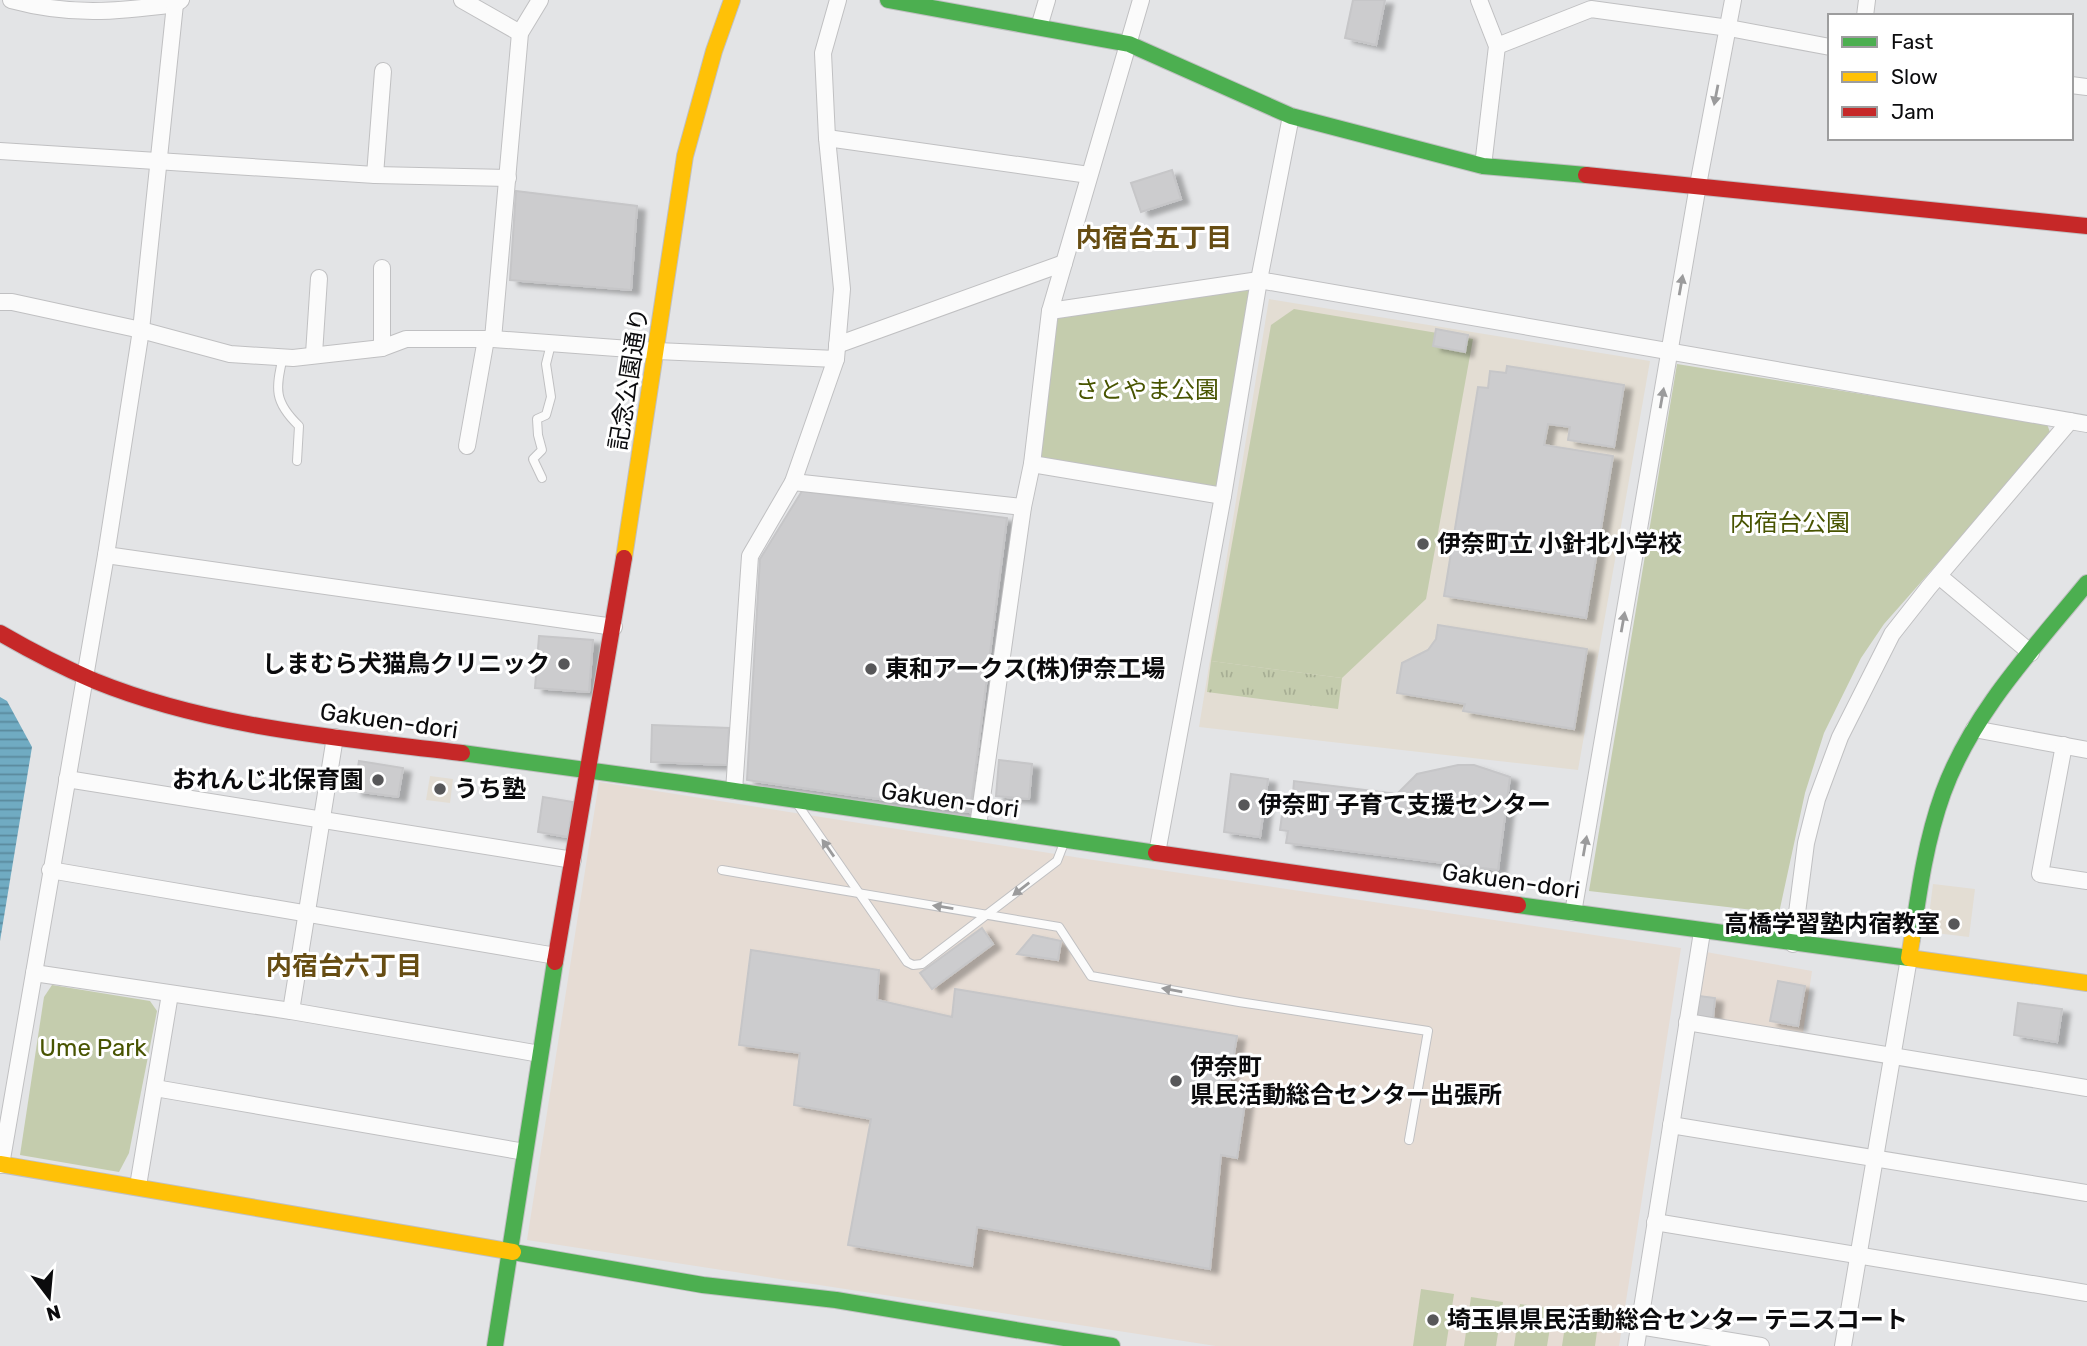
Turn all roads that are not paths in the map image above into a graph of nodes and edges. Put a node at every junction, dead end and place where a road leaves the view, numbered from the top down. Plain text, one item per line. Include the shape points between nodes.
1 (11, 0) edge
2 (462, 0) edge
3 (540, 0) edge
4 (732, 0) edge
5 (838, 0) edge
6 (888, 0) edge
7 (1047, 0) edge
8 (1141, 0) edge
9 (1479, 0) edge
10 (1733, 0) edge
11 (178, 2) edge
12 (948, 4) edge
13 (1039, 27) junction
14 (1729, 28) junction
15 (520, 33) junction
16 (1129, 44) junction
17 (1497, 46) junction
18 (1828, 47) edge
19 (383, 71) dead end
20 (1291, 116) junction
21 (827, 138) junction
22 (0, 151) edge
23 (159, 162) junction
24 (1483, 166) junction
25 (374, 174) junction
26 (1089, 175) junction
27 (508, 178) junction
28 (1698, 185) junction
29 (2087, 226) edge
30 (1064, 263) junction
31 (382, 268) dead end
32 (319, 278) dead end
33 (1259, 281) junction
34 (0, 302) edge
35 (1050, 311) junction
36 (141, 330) junction
37 (490, 339) junction
38 (551, 344) junction
39 (382, 348) junction
40 (657, 351) junction
41 (837, 352) junction
42 (1670, 352) junction
43 (314, 354) junction
44 (283, 356) junction
45 (2070, 421) junction
46 (2087, 424) edge
47 (467, 446) dead end
48 (297, 461) dead end
49 (1032, 464) junction
50 (542, 478) dead end
51 (793, 482) junction
52 (1223, 496) junction
53 (1023, 507) junction
54 (106, 555) junction
55 (1939, 576) junction
56 (2086, 585) edge
57 (614, 627) junction
58 (0, 633) edge
59 (2031, 653) junction
60 (85, 679) junction
61 (1973, 729) junction
62 (335, 737) junction
63 (2064, 746) junction
64 (2087, 750) edge
65 (589, 770) junction
66 (67, 779) junction
67 (734, 791) junction
68 (796, 802) junction
69 (322, 819) junction
70 (978, 826) junction
71 (1065, 840) junction
72 (1157, 853) junction
73 (573, 860) junction
74 (50, 870) junction
75 (722, 870) dead end
76 (2087, 881) edge
77 (860, 894) junction
78 (308, 913) junction
79 (1573, 913) junction
80 (987, 915) junction
81 (1702, 932) junction
82 (1793, 944) junction
83 (556, 956) junction
84 (1909, 958) junction
85 (34, 973) junction
86 (2087, 983) edge
87 (170, 994) junction
88 (291, 1011) junction
89 (1687, 1022) junction
90 (540, 1054) junction
91 (1892, 1056) junction
92 (155, 1088) junction
93 (2087, 1088) edge
94 (1671, 1125) junction
95 (1409, 1140) dead end
96 (524, 1152) junction
97 (1875, 1158) junction
98 (0, 1165) edge
99 (138, 1186) junction
100 (2087, 1193) edge
101 (1656, 1222) junction
102 (509, 1251) junction
103 (1858, 1256) junction
104 (2087, 1293) edge
105 (1639, 1326) junction
106 (495, 1346) edge
107 (1112, 1346) edge
108 (1636, 1346) edge
109 (1761, 1346) edge
110 (1843, 1346) edge

1 - 11 street via 45,9 116,12
2 - 15 street
3 - 15 street
4 - 40 street, 記念公園通り via 685,156
5 - 21 street via 823,53
6 - 12 street
7 - 13 street
8 - 16 street
9 - 17 street
10 - 14 street
11 - 23 street
12 - 13 street
13 - 16 street
14 - 17 street via 1591,9
14 - 18 street
14 -> 28 street
15 - 27 street
16 - 20 street
16 - 26 street
17 - 24 street
19 - 25 street
20 - 24 street
20 - 33 street
21 - 26 street
21 - 41 street via 842,289
22 - 23 street
23 - 25 street
23 - 36 street
24 - 28 street
25 - 27 street
26 - 30 street
27 - 37 street
28 - 29 street
42 -> 28 street
30 - 35 street
30 - 41 street
31 - 39 street
32 - 43 street
33 - 35 street
33 - 42 street
33 - 52 street
34 - 36 street
35 - 49 street
36 - 44 street via 230,354
36 - 54 street
37 - 38 street
37 - 39 street via 406,339
37 - 47 street
38 - 40 street
38 - 50 lane via 546,364 551,397 546,415 537,419 542,450 533,459
39 - 43 street
40 - 41 street
40 - 57 street, 記念公園通り
41 - 51 street
42 - 45 street
79 -> 42 street
43 - 44 street
44 - 48 lane via 278,398 299,426
45 - 46 street
45 - 55 street
49 - 52 street
49 - 53 street
51 - 53 street
51 - 67 street via 750,556
52 - 72 street
53 - 70 street
54 - 57 street
54 - 60 street
55 - 59 street
55 - 82 street via 1892,634 1840,737 1816,799 1806,843
56 - 59 street
57 - 65 street, 記念公園通り
58 - 60 street, Gakuen-dori
59 - 61 street
60 - 62 street, Gakuen-dori via 188,711
60 - 66 street
61 - 63 street
61 - 84 street via 1944,791 1927,850
62 - 65 street, Gakuen-dori
62 - 69 street
63 - 64 street
63 - 76 street via 2040,874
65 - 67 street, Gakuen-dori
65 - 73 street, 記念公園通り
66 - 69 street
66 - 74 street
67 - 68 street, Gakuen-dori
68 - 70 street, Gakuen-dori
77 -> 68 lane
69 - 73 street
69 - 78 street
70 - 71 street, Gakuen-dori
71 - 72 street, Gakuen-dori
71 -> 80 lane via 1057,861
72 - 79 street, Gakuen-dori
73 - 83 street, 記念公園通り
74 - 78 street
74 - 85 street
75 - 77 lane
80 -> 77 lane
77 - 80 lane via 913,965 922,964
78 - 83 street
78 - 88 street
79 - 81 street, Gakuen-dori
95 -> 80 lane via 1428,1031 1091,976 1059,928
81 - 82 street, Gakuen-dori
81 - 89 street
82 - 84 street, Gakuen-dori
83 - 90 street, 記念公園通り
84 - 86 street, Gakuen-dori
84 - 91 street
85 - 87 street
85 - 98 street
87 - 88 street
87 - 92 street
88 - 90 street
89 - 91 street
89 - 94 street
90 - 96 street, 記念公園通り
91 - 93 street
91 - 97 street
92 - 96 street
92 - 99 street
94 - 97 street
94 - 101 street
96 - 102 street, 記念公園通り
97 - 100 street
97 - 103 street
98 - 99 street
99 - 102 street
101 - 103 street
101 - 105 street
102 - 106 street, 記念公園通り
102 - 107 street
103 - 104 street
103 - 110 street
105 - 108 street
105 - 109 street

